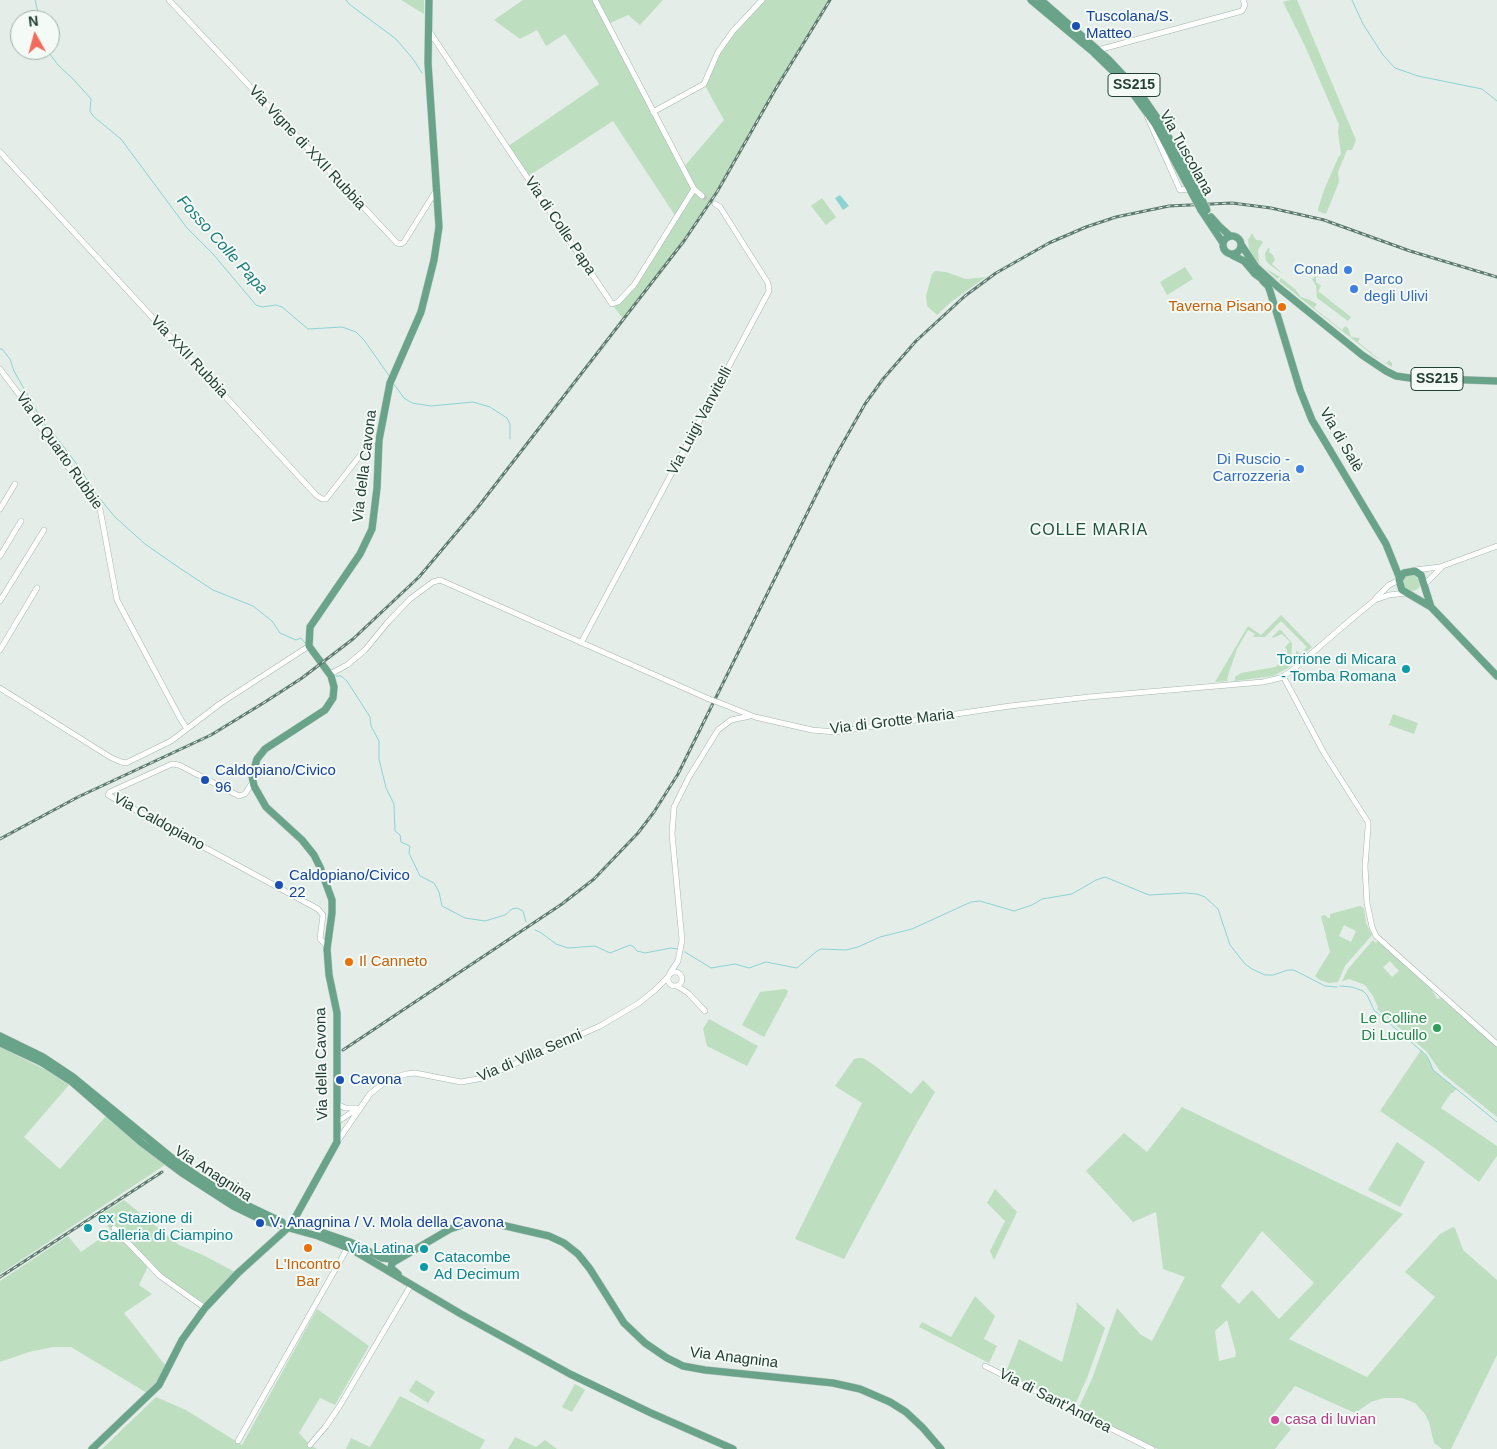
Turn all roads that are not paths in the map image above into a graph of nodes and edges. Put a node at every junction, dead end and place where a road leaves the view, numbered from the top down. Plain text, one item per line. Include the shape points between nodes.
1 (169, 0) edge
2 (430, 0) edge
3 (595, 0) edge
4 (762, 0) edge
5 (1031, 0) edge
6 (1040, 0) edge
7 (1243, 0) edge
8 (429, 31) junction
9 (1098, 50) junction
10 (1142, 104) junction
11 (653, 112) junction
12 (0, 152) edge
13 (437, 188) junction
14 (694, 189) junction
15 (1194, 192) junction
16 (702, 196) tunnel mouth
17 (715, 204) tunnel mouth
18 (1204, 210) junction
19 (1230, 236) junction
20 (1223, 243) junction
21 (1242, 246) junction
22 (1230, 254) junction
23 (1263, 281) junction
24 (1278, 287) junction
25 (0, 369) edge
26 (1497, 381) edge
27 (379, 440) junction
28 (15, 484) dead end
29 (0, 509) edge
30 (21, 521) dead end
31 (44, 530) dead end
32 (1497, 546) edge
33 (0, 556) edge
34 (1443, 566) junction
35 (1415, 570) junction
36 (1397, 579) junction
37 (1423, 583) junction
38 (37, 588) dead end
39 (1408, 594) junction
40 (0, 601) edge
41 (1372, 602) junction
42 (1431, 607) junction
43 (582, 644) junction
44 (309, 646) junction
45 (0, 650) edge
46 (330, 674) junction
47 (1283, 676) junction
48 (1497, 676) edge
49 (0, 688) edge
50 (752, 716) junction
51 (187, 729) junction
52 (252, 783) junction
53 (327, 946) junction
54 (678, 961) junction
55 (680, 974) junction
56 (669, 975) junction
57 (677, 984) junction
58 (655, 990) junction
59 (705, 1011) dead end
60 (0, 1036) edge
61 (0, 1042) edge
62 (1497, 1044) edge
63 (337, 1104) junction
64 (360, 1107) junction
65 (339, 1121) junction
66 (348, 1124) junction
67 (345, 1130) junction
68 (336, 1142) junction
69 (207, 1186) junction
70 (289, 1226) junction
71 (114, 1228) dead end
72 (348, 1247) junction
73 (416, 1250) junction
74 (411, 1285) junction
75 (429, 1296) junction
76 (205, 1308) junction
77 (986, 1366) dead end
78 (238, 1441) dead end
79 (310, 1445) dead end
80 (92, 1449) edge
81 (733, 1449) edge
82 (941, 1449) edge
83 (1152, 1449) edge

1 - 13 street, Via Vigne di XXII Rubbia via 397,243 404,242
2 - 8 main road, Via della Cavona
3 - 11 street
4 - 11 street via 718,52 704,84
5 - 10 main road, Via Tuscolana / SS215 via 1118,76
6 - 9 main road, Via Tuscolana / SS215
7 - 9 street via 1242,10
8 - 13 main road, Via della Cavona via 428,63
8 - 14 street, Via di Colle Papa via 612,304 634,286
9 - 15 main road, Via Tuscolana / SS215 via 1140,93 1162,125
10 - 15 main road, Via Tuscolana / SS215
10 - 15 street via 1180,190
11 - 14 street
12 - 27 street, Via XXII Rubbia via 316,495 326,499 370,443
13 - 27 main road, Via della Cavona via 439,227 434,260 421,312 392,380
14 - 16 street
15 - 18 main road, Via Tuscolana / SS215, bridge
17 - 43 street, Via Luigi Vanvitelli via 768,283 769,292
18 - 19 main road, Via Tuscolana / SS215
18 - 20 main road, Via Tuscolana / SS215
19 - 20 main road
19 - 21 main road via 1238,238
20 - 22 main road via 1223,249
21 - 22 main road via 1238,253
21 - 24 main road, SS215 via 1256,267
22 - 23 main road, SS215 via 1244,261
23 - 24 main road, SS215
23 - 36 main road, Via di Salè via 1270,291 1312,420 1386,544 1394,559
24 - 26 main road, SS215 via 1362,355 1391,374 1410,378
25 - 51 street, Via di Quarto Rubbie via 100,509 117,600
27 - 44 main road, Via della Cavona via 372,529 360,554 310,627
28 - 29 street
30 - 33 street
31 - 40 street
32 - 34 street
34 - 35 street
34 - 37 street
35 - 36 main road via 1407,571
35 - 37 main road
36 - 39 main road
36 - 41 street, Via di Grotte Maria
37 - 39 main road via 1416,593
37 - 42 main road
38 - 45 street
39 - 41 street, Via di Grotte Maria via 1386,596
39 - 42 main road
41 - 47 street, Via di Grotte Maria
42 - 48 main road
43 - 46 street, Via di Grotte Maria via 438,580 405,603 361,654
43 - 50 street, Via di Grotte Maria, bridge
44 - 46 main road
44 - 51 street via 220,703
46 - 52 main road via 334,690 330,705 263,751 253,768
47 - 50 street, Via di Grotte Maria via 1259,682 1010,706 841,732 812,730
47 - 62 street via 1324,753 1368,822 1367,903 1376,936
49 - 51 street via 122,763 163,746
50 - 54 street, Via di Villa Senni via 731,720 718,730 674,807 673,840 682,938
52 - 53 main road, Via della Cavona via 269,810 302,840 318,862 332,905
52 - 53 street, Via Caldopiano via 245,794 239,796 172,764 108,795 318,909 323,915 320,940
53 - 63 main road, Via della Cavona via 329,975 337,1008
54 - 55 street, Via di Villa Senni
54 - 56 street, Via di Villa Senni
55 - 56 street
55 - 57 street, Via di Villa Senni via 682,977
56 - 57 street via 668,980
56 - 58 street, Via di Villa Senni
57 - 58 street, Via di Villa Senni
57 - 59 street
58 - 64 street, Via di Villa Senni via 592,1030 483,1078 460,1082 422,1074 402,1074 378,1087
60 - 69 main road, Via Anagnina via 73,1076
61 - 69 main road, Via Anagnina via 72,1082 182,1173
63 - 64 street via 347,1108
63 - 65 main road, Via della Cavona
64 - 65 street
64 - 66 street, Via di Villa Senni
65 - 66 street
65 - 67 street
65 - 68 main road, Via della Cavona
66 - 67 street, Via di Villa Senni
67 - 68 street, Via di Villa Senni
68 - 70 main road, Via della Cavona
69 - 70 main road, Via Anagnina via 252,1216
70 - 72 main road, Via Anagnina
70 - 73 main road, Via Anagnina via 340,1238 382,1258 394,1258
70 - 76 main road, Via della Cavona
71 - 76 street via 154,1271
72 - 74 main road, Via Anagnina
72 - 78 street
73 - 75 main road, Via Anagnina via 391,1264 391,1268
73 - 82 main road, Via Anagnina via 455,1227 475,1222 552,1237 577,1253 624,1323 667,1358 687,1367 705,1370 832,1383 860,1389 904,1411
74 - 75 main road, Via Anagnina
74 - 79 street via 339,1407
75 - 81 main road, Via Anagnina via 579,1378
76 - 80 main road, Via della Cavona via 182,1340 157,1387
77 - 83 street, Via di Sant'Andrea

